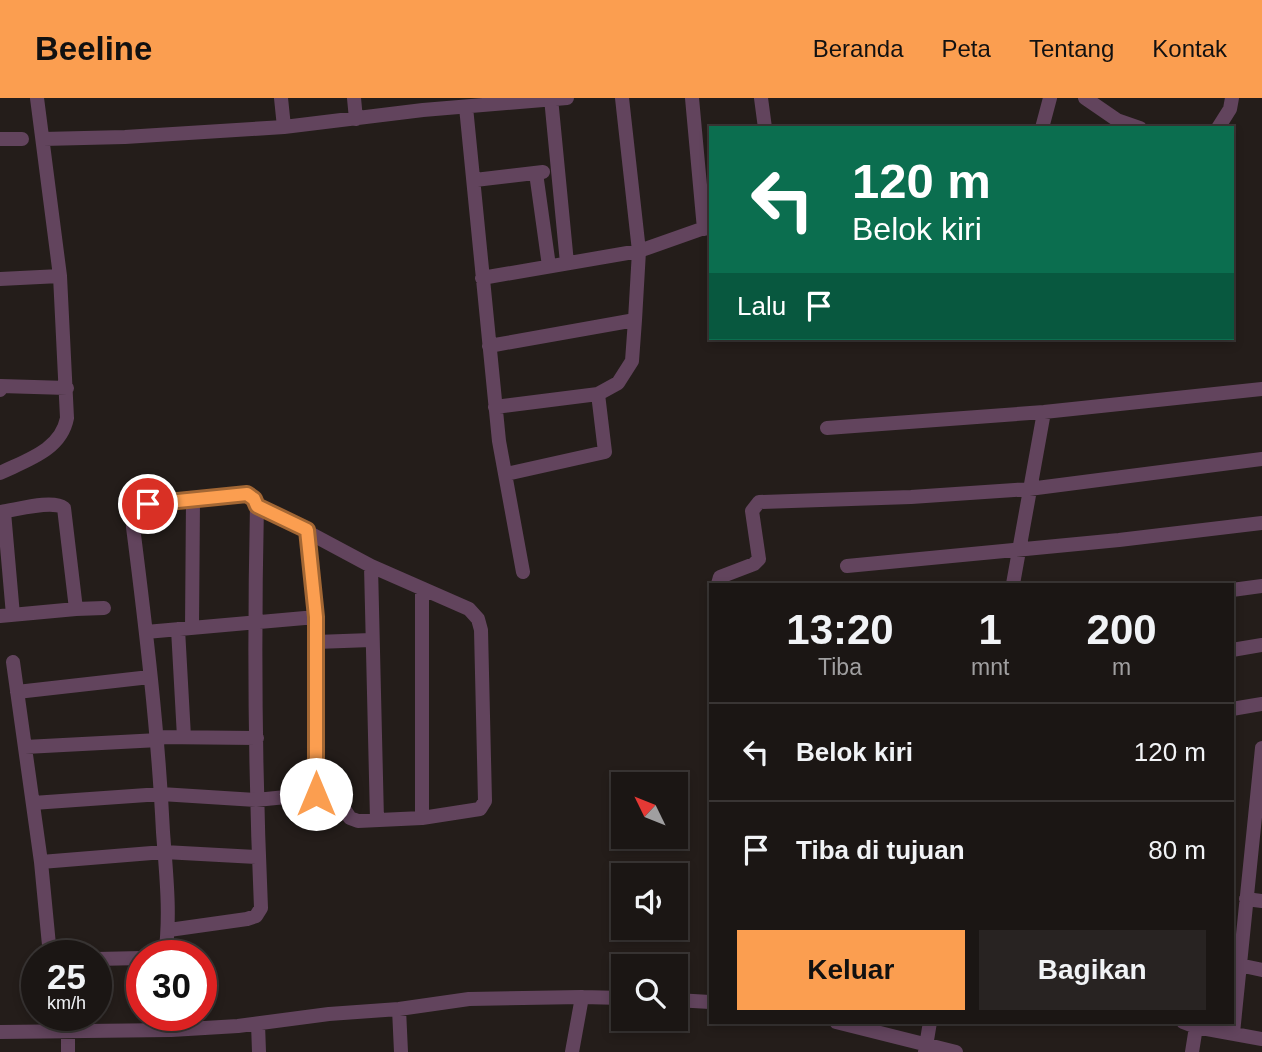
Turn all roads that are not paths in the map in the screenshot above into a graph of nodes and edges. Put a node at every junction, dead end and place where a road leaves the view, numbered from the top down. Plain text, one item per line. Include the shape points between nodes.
1 (37, 98) edge
2 (281, 98) edge
3 (354, 98) edge
4 (567, 98) edge
5 (622, 98) edge
6 (692, 98) edge
7 (761, 98) edge
8 (1050, 98) edge
9 (1085, 98) edge
10 (1232, 98) edge
11 (551, 99) edge
12 (484, 102) edge
13 (423, 104) edge
14 (466, 107) junction
15 (356, 119) junction
16 (765, 126) edge
17 (1043, 126) edge
18 (1134, 126) edge
19 (1220, 126) edge
20 (284, 127) junction
21 (0, 139) edge
22 (22, 139) dead end
23 (43, 139) junction
24 (557, 169) junction
25 (536, 173) junction
26 (475, 180) junction
27 (707, 227) edge
28 (639, 251) junction
29 (567, 263) junction
30 (549, 266) junction
31 (60, 276) junction
32 (482, 278) junction
33 (0, 279) edge
34 (635, 320) junction
35 (489, 345) junction
36 (0, 387) edge
37 (67, 388) junction
38 (1262, 388) edge
39 (598, 394) junction
40 (495, 407) junction
41 (1044, 412) junction
42 (827, 428) dead end
43 (1262, 459) edge
44 (0, 473) edge
45 (506, 474) junction
46 (1029, 489) junction
47 (193, 499) junction
48 (257, 506) junction
49 (2, 512) edge
50 (1262, 523) edge
51 (307, 530) junction
52 (1020, 550) junction
53 (371, 566) junction
54 (847, 566) dead end
55 (523, 572) dead end
56 (718, 583) edge
57 (1013, 583) edge
58 (1262, 586) edge
59 (422, 589) junction
60 (1234, 590) edge
61 (76, 608) junction
62 (104, 608) dead end
63 (7, 616) edge
64 (316, 617) junction
65 (255, 623) junction
66 (185, 629) junction
67 (146, 632) junction
68 (372, 640) junction
69 (316, 642) junction
70 (1262, 645) edge
71 (1234, 650) edge
72 (13, 662) dead end
73 (150, 677) junction
74 (17, 692) junction
75 (1262, 704) edge
76 (1234, 709) edge
77 (184, 737) junction
78 (158, 738) junction
79 (257, 738) junction
80 (25, 747) junction
81 (1262, 748) edge
82 (161, 794) junction
83 (316, 794) junction
84 (256, 800) junction
85 (33, 803) junction
86 (1259, 805) edge
87 (422, 818) junction
88 (377, 820) junction
89 (164, 852) junction
90 (258, 857) junction
91 (41, 862) junction
92 (1255, 872) edge
93 (1246, 898) junction
94 (1262, 901) edge
95 (169, 930) junction
96 (49, 940) edge
97 (167, 940) edge
98 (1239, 965) junction
99 (1262, 970) edge
100 (582, 997) junction
101 (611, 998) edge
102 (688, 1001) edge
103 (709, 1002) edge
104 (399, 1009) junction
105 (1234, 1022) edge
106 (258, 1024) junction
107 (843, 1024) edge
108 (930, 1024) edge
109 (1234, 1024) edge
110 (1189, 1025) edge
111 (217, 1027) edge
112 (68, 1031) joint
113 (0, 1032) edge
114 (1233, 1033) junction
115 (1262, 1039) edge
116 (926, 1048) edge
117 (68, 1052) edge
118 (259, 1052) edge
119 (401, 1052) edge
120 (572, 1052) edge
121 (956, 1052) edge
122 (1192, 1052) edge

1 - 23 street
2 - 20 street
3 - 15 street
4 - 11 street
5 - 28 street
6 - 27 street
7 - 16 street
8 - 17 street
9 - 18 street
10 - 19 street
11 - 12 street
11 - 24 street
12 - 14 street
13 - 14 street
13 - 15 street
14 - 26 street
15 - 20 street
20 - 23 street
21 - 22 street
23 - 31 street
24 - 25 street
24 - 29 street
25 - 26 street
25 - 30 street
26 - 32 street
27 - 28 street
28 - 29 street
28 - 34 street
29 - 30 street
30 - 32 street
31 - 33 street
31 - 37 street
32 - 35 street
34 - 35 street
34 - 39 street via 632,361 618,383
35 - 40 street
36 - 37 street
37 - 44 street via 65,432 41,453
38 - 41 street
39 - 40 street
39 - 45 street via 605,452
40 - 45 street
41 - 42 street
41 - 46 street
43 - 46 street
45 - 55 street
46 - 52 street
46 - 56 street via 759,502 752,511 759,559 720,577
47 - 48 street via 247,494
47 - 66 street
47 - 67 street via 148,504 137,513 133,527
48 - 51 street
48 - 65 street
49 - 61 street via 50,504 64,508
49 - 63 street
50 - 52 street
51 - 53 street
51 - 64 street
52 - 54 street
52 - 57 street
53 - 59 street
53 - 68 street
58 - 60 street
59 - 87 street
59 - 87 street via 469,609 478,619 485,801 481,809
61 - 62 street
61 - 63 street
64 - 65 street
64 - 69 street
65 - 66 street
65 - 79 street
66 - 67 street
66 - 77 street
67 - 73 street
68 - 69 street
68 - 88 street
69 - 83 street
70 - 71 street
72 - 74 street
73 - 74 street
73 - 78 street
74 - 80 street
75 - 76 street
77 - 78 street
77 - 79 street
78 - 80 street
78 - 82 street
79 - 84 street
80 - 85 street
81 - 86 street
82 - 84 street
82 - 85 street
82 - 89 street
83 - 84 street
83 - 88 street via 340,803 350,818
84 - 90 street
85 - 91 street
86 - 92 street
87 - 88 street
89 - 90 street
89 - 91 street
89 - 95 street
90 - 95 street via 261,908 256,916
91 - 96 street
92 - 93 street
93 - 94 street
93 - 98 street
95 - 97 street
98 - 99 street
98 - 105 street
100 - 101 street
100 - 104 street via 469,999
100 - 120 street
102 - 103 street
104 - 106 street
104 - 119 street
106 - 111 street
106 - 118 street
107 - 116 street
108 - 116 street
109 - 114 street
110 - 114 street
110 - 122 street
112 - 113 street
112 - 117 street
114 - 115 street
116 - 121 street

